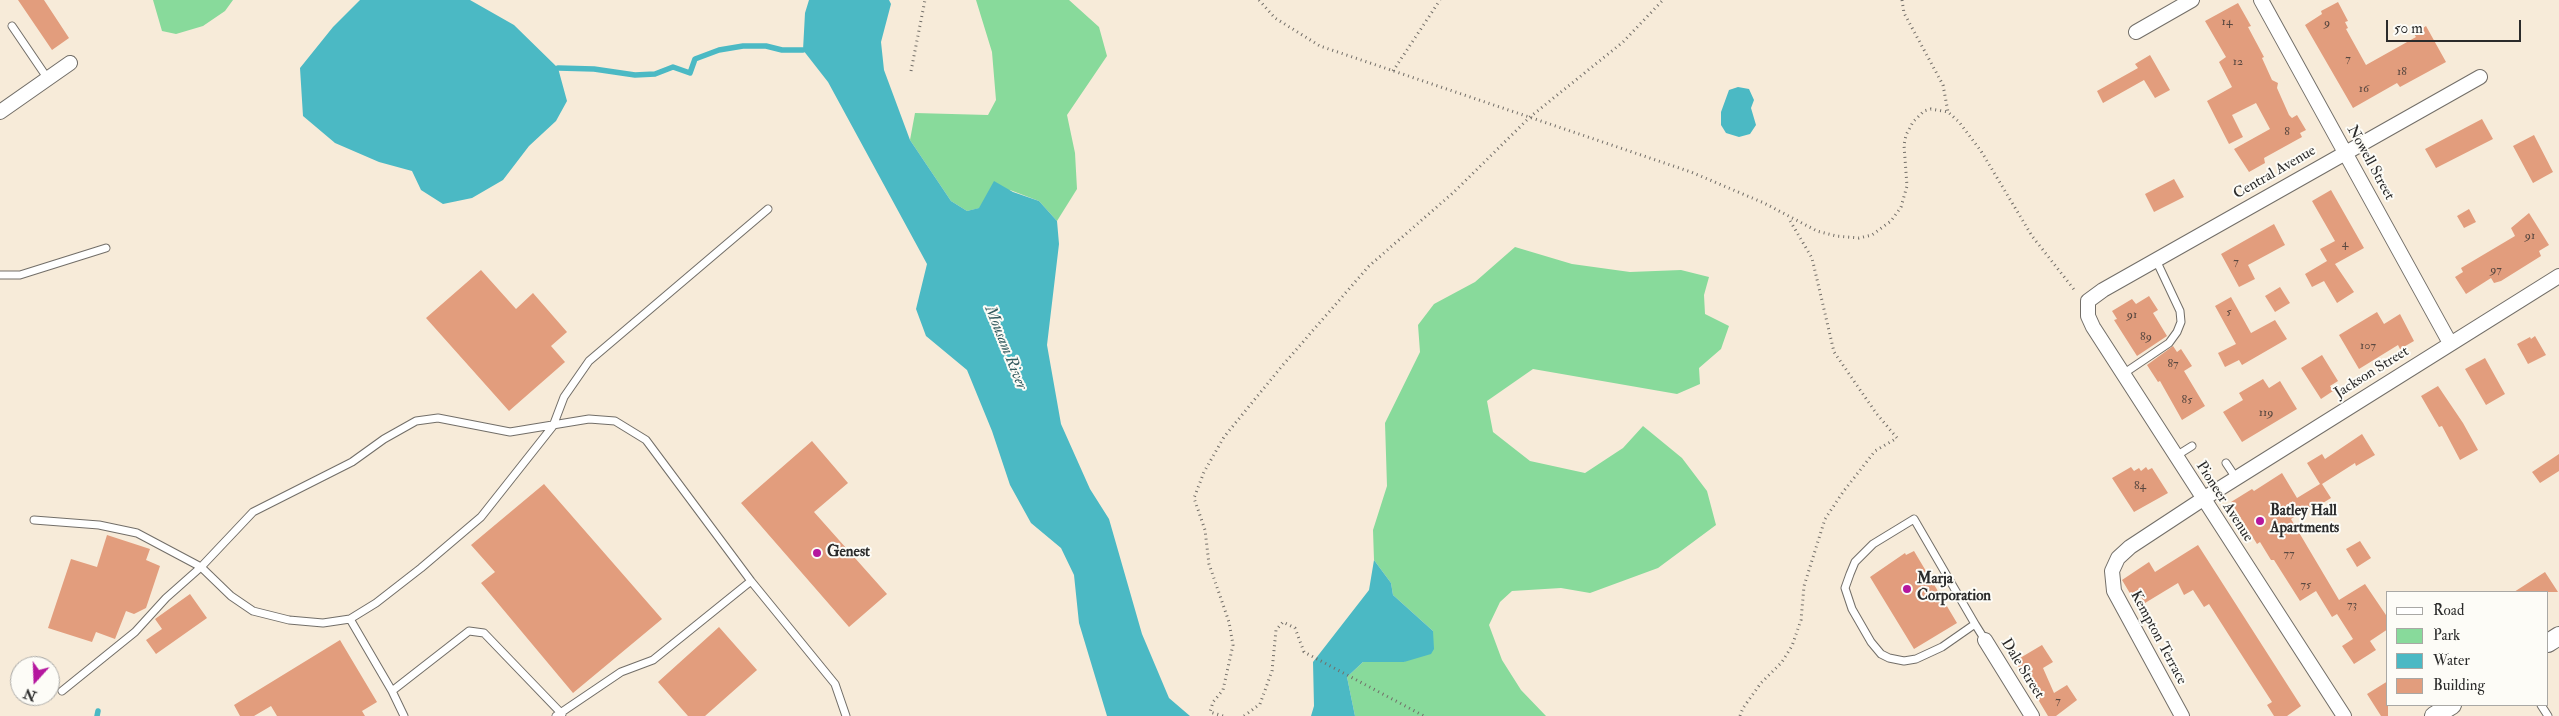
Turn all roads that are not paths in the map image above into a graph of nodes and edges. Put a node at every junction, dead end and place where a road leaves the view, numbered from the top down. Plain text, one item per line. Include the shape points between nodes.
1 (2192, 0) edge
2 (2260, 0) edge
3 (12, 26) dead end
4 (2136, 32) dead end
5 (70, 63) dead end
6 (2480, 77) dead end
7 (48, 79) junction
8 (0, 112) edge
9 (2345, 152) junction
10 (768, 209) dead end
11 (106, 248) dead end
12 (2156, 260) junction
13 (0, 275) edge
14 (2559, 276) edge
15 (2088, 301) joint
16 (2450, 343) junction
17 (2123, 374) junction
18 (553, 426) junction
19 (2192, 446) dead end
20 (2176, 457) junction
21 (2226, 463) dead end
22 (2236, 478) junction
23 (2203, 498) junction
24 (34, 520) dead end
25 (201, 567) junction
26 (751, 581) junction
27 (350, 619) junction
28 (1976, 624) junction
29 (1985, 640) joint
30 (62, 691) dead end
31 (392, 691) junction
32 (2450, 706) edge
33 (559, 715) edge
34 (404, 716) edge
35 (846, 716) edge
36 (2032, 716) edge
37 (2182, 716) edge
38 (2344, 716) edge
39 (2434, 716) edge

1 - 4 street
2 - 9 street, Nowell Street
3 - 7 lane
5 - 7 street
6 - 9 street, Central Avenue
7 - 8 street
9 - 12 street, Central Avenue
9 - 16 street, Nowell Street
10 - 18 lane via 589,361 564,397
11 - 13 lane via 20,275
12 - 15 street, Central Avenue
12 - 17 lane via 2180,311 2181,322 2169,343
14 - 16 street, Jackson Street
15 - 17 street, Pioneer Avenue via 2088,316 2093,327
16 - 22 street, Jackson Street
17 - 20 street, Pioneer Avenue
18 - 25 lane via 510,432 438,418 416,420 352,462 253,512
18 - 26 lane via 589,418 615,421 646,440
18 - 27 lane via 481,517 421,568
19 - 20 lane
20 - 23 street, Pioneer Avenue
21 - 22 lane
22 - 23 street, Jackson Street
23 - 37 street, Kempton Terrace via 2123,552 2112,575 2112,586 2119,602
23 - 38 street, Pioneer Avenue
24 - 25 lane via 137,532
25 - 27 lane via 253,612 323,623
25 - 30 lane via 134,632
26 - 33 lane via 653,660 622,672
26 - 35 lane via 835,684
27 - 31 lane
28 - 28 lane via 1914,518 1862,553 1845,588 1852,609 1871,642 1889,658 1916,659 1942,647
28 - 29 lane
29 - 36 street, Dale Street
31 - 33 lane via 469,631 484,633
31 - 34 lane
32 - 39 street

